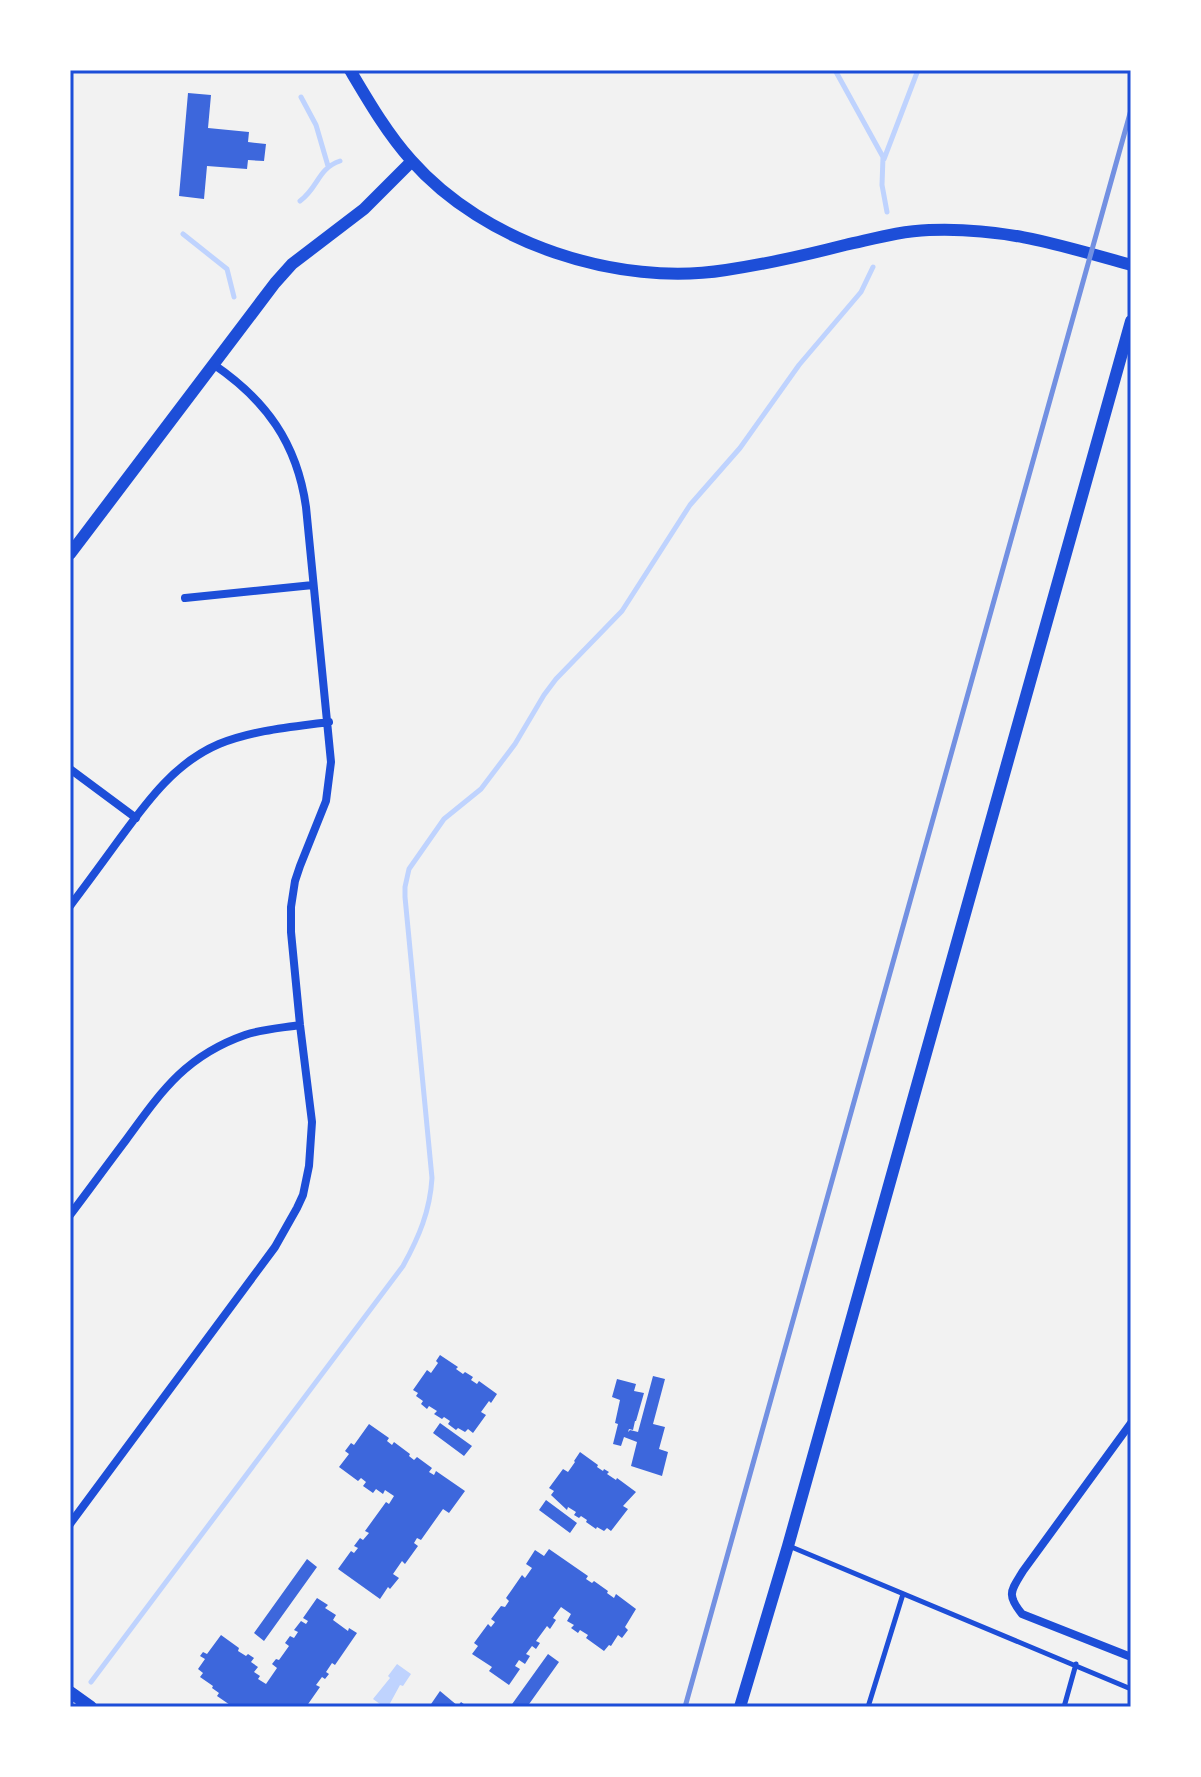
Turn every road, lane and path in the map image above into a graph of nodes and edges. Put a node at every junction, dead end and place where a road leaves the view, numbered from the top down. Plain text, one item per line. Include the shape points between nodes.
1 (350, 70) edge
2 (412, 161) junction
3 (1131, 265) edge
4 (1131, 321) edge
5 (213, 364) junction
6 (70, 554) edge
7 (313, 585) junction
8 (185, 598) dead end
9 (329, 722) junction
10 (70, 769) edge
11 (136, 818) junction
12 (70, 906) edge
13 (300, 1025) junction
14 (70, 1215) edge
15 (1131, 1423) edge
16 (70, 1524) edge
17 (788, 1546) junction
18 (903, 1594) junction
19 (1131, 1657) edge
20 (1076, 1664) junction
21 (1131, 1689) edge
22 (70, 1692) edge
23 (91, 1707) edge
24 (740, 1707) edge
25 (868, 1707) edge
26 (1064, 1707) edge

1 - 2 street
2 - 3 street via 441,190 507,232 619,270 723,271 928,230 1017,235
2 - 5 street via 364,209 284,272
4 - 17 street
5 - 6 street
5 - 7 street via 255,399 289,446 304,492
7 - 8 street
7 - 9 street
9 - 11 street via 263,731 208,749 166,781
9 - 13 street via 329,788 292,893
10 - 11 street
11 - 12 street
13 - 14 street via 236,1039 183,1070 162,1090
13 - 16 street via 312,1136 297,1208 275,1247
15 - 19 street via 1023,1571 1012,1588 1012,1602 1022,1614
17 - 18 lane
17 - 24 street
18 - 20 lane
18 - 25 lane
20 - 21 lane
20 - 26 lane
22 - 23 street

